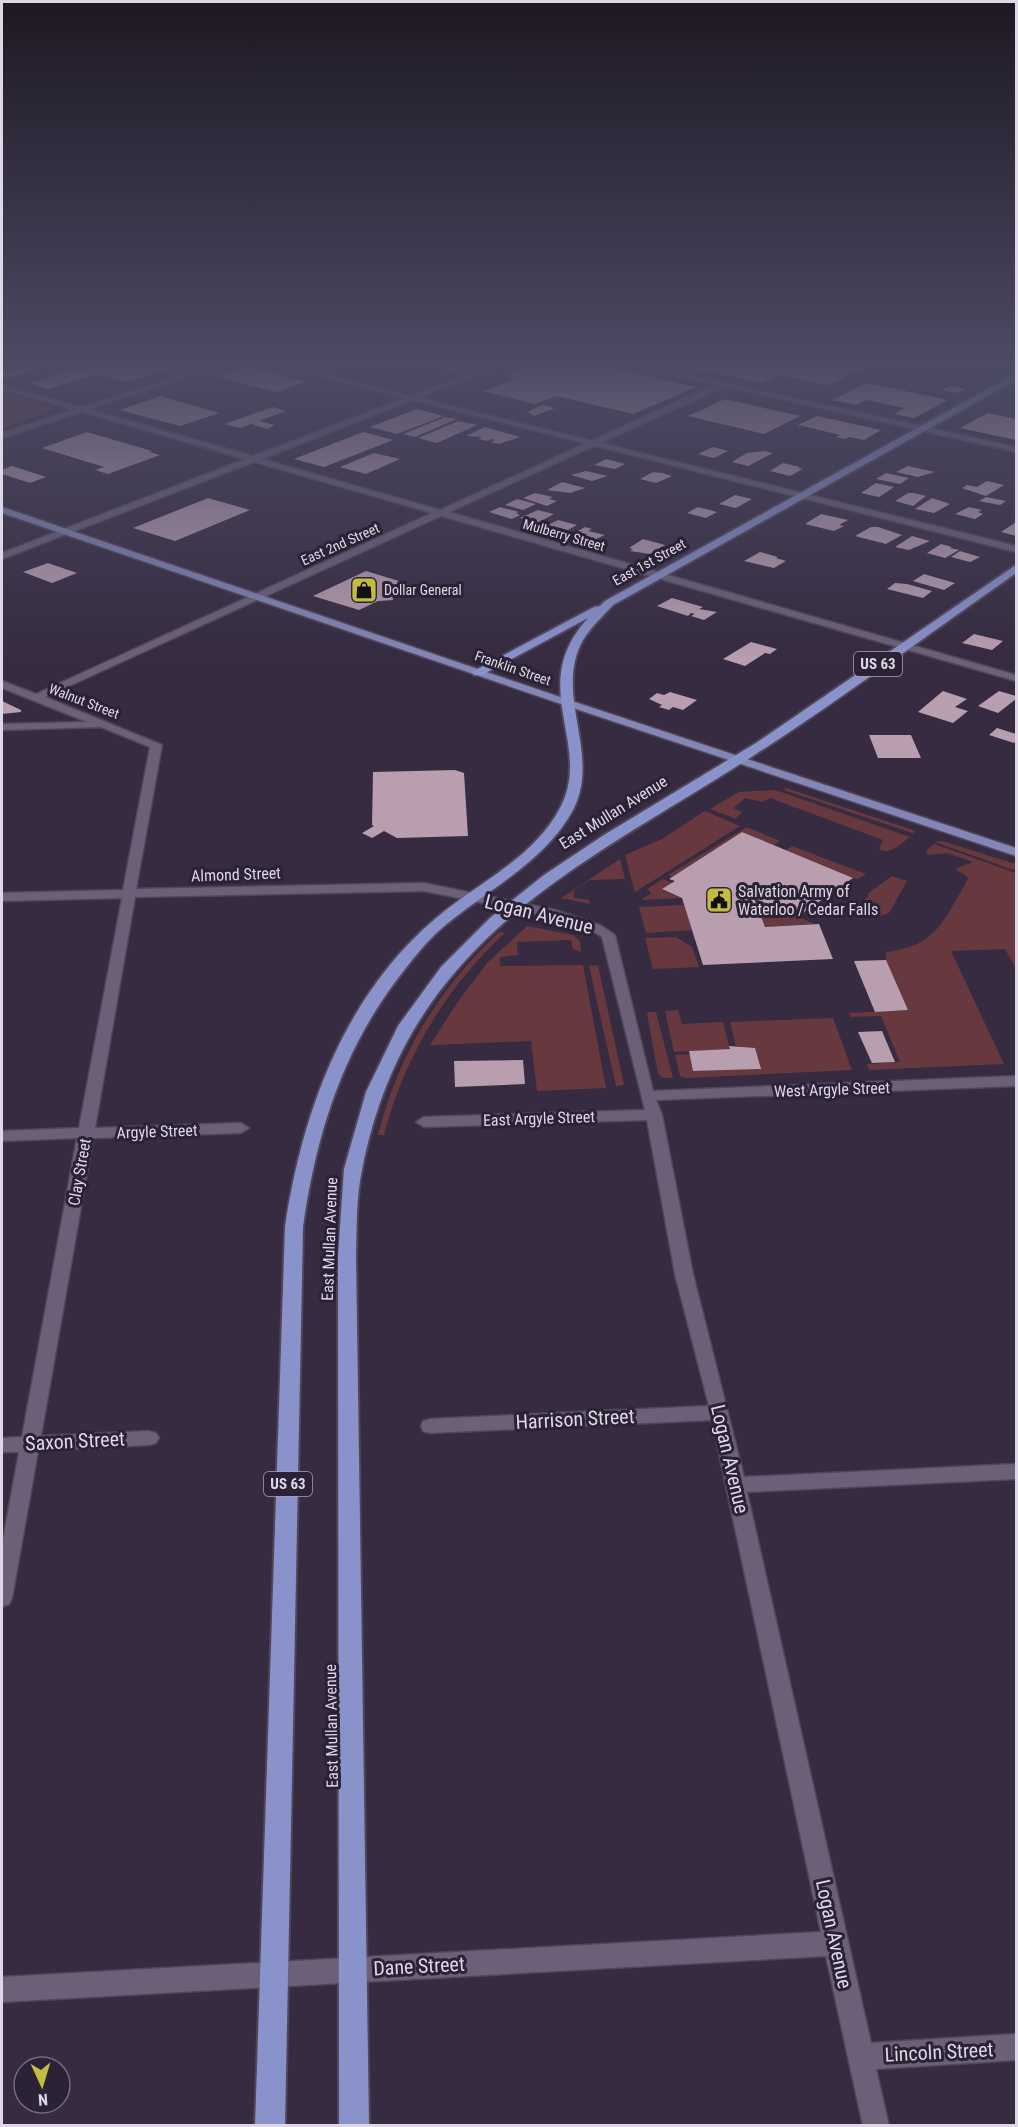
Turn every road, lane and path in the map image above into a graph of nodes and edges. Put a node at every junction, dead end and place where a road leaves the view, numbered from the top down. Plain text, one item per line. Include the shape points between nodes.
1 (243, 463) edge
2 (269, 463) edge
3 (549, 463) edge
4 (673, 463) edge
5 (862, 463) edge
6 (803, 496) junction
7 (2, 510) edge
8 (441, 513) junction
9 (66, 531) junction
10 (1017, 549) edge
11 (2, 556) edge
12 (1017, 568) edge
13 (657, 576) junction
14 (258, 596) junction
15 (609, 603) junction
16 (905, 646) junction
17 (478, 672) junction
18 (1017, 678) edge
19 (2, 684) edge
20 (35, 698) junction
21 (565, 702) junction
22 (106, 725) junction
23 (2, 727) edge
24 (156, 745) joint
25 (739, 759) junction
26 (1017, 852) edge
27 (130, 893) junction
28 (2, 897) edge
29 (471, 897) junction
30 (513, 906) junction
31 (1017, 1081) edge
32 (651, 1105) junction
33 (424, 1122) dead end
34 (241, 1128) dead end
35 (86, 1133) junction
36 (2, 1136) edge
37 (720, 1413) junction
38 (430, 1426) dead end
39 (149, 1438) dead end
40 (30, 1444) junction
41 (2, 1445) edge
42 (1017, 1471) edge
43 (736, 1485) junction
44 (2, 1598) edge
45 (836, 1944) junction
46 (353, 1970) junction
47 (275, 1974) junction
48 (2, 1990) edge
49 (1017, 2048) edge
50 (861, 2057) junction
51 (270, 2126) edge
52 (354, 2126) edge
53 (876, 2126) edge

1 - 9 street
2 - 8 street, Mulberry Street
3 - 8 street, East 2nd Street
4 - 6 street
5 - 6 highway, East 1st Street / US 63
6 - 10 street
6 - 13 highway, East 1st Street / US 63
7 - 9 main road, Franklin Street
8 - 13 street, Mulberry Street
8 - 14 street, East 2nd Street
9 - 11 street
9 - 14 main road, Franklin Street
12 - 16 highway, East Mullan Avenue / US 63
13 - 15 highway, East 1st Street / US 63
13 - 16 street, Mulberry Street
14 - 17 main road, Franklin Street
14 - 20 street, East 2nd Street
15 - 17 highway
15 - 21 highway, East 1st Street / US 63 via 575,643 568,662
16 - 18 street, Mulberry Street
16 - 25 highway, East Mullan Avenue / US 63
17 - 21 main road, Franklin Street
19 - 20 street, Walnut Street
20 - 22 street, Walnut Street
21 - 25 main road, Franklin Street
21 - 29 highway, East 1st Street / US 63 via 576,758 576,790 548,835
22 - 23 street
22 - 24 street, Walnut Street
24 - 27 street, Clay Street
25 - 26 main road, Franklin Street
25 - 30 highway, East Mullan Avenue / US 63 via 582,854
27 - 28 street, Almond Street
27 - 29 street, Almond Street via 402,886
27 - 35 street, Clay Street
29 - 30 street, Logan Avenue
29 - 47 highway, East Mullan Avenue / US 63 via 414,949 357,1024 316,1114 299,1183 294,1227
30 - 32 street, Logan Avenue via 591,924 609,935
30 - 46 highway, East Mullan Avenue / US 63 via 469,944 434,983 401,1033 364,1121 353,1170 347,1255
31 - 32 street, West Argyle Street
32 - 33 street, East Argyle Street
32 - 37 street, Logan Avenue via 684,1274
34 - 35 street, Argyle Street
35 - 36 street, Argyle Street
35 - 40 street, Clay Street
37 - 38 street, Harrison Street
37 - 43 street, Logan Avenue
39 - 40 street, Saxon Street
40 - 41 street, Saxon Street
40 - 44 street, Clay Street
42 - 43 street
43 - 45 street, Logan Avenue
45 - 46 street, Dane Street
45 - 50 street, Logan Avenue
46 - 47 street, Dane Street
46 - 52 highway, East Mullan Avenue / US 63
47 - 48 street, Dane Street
47 - 51 highway, East Mullan Avenue / US 63
49 - 50 street, Lincoln Street
50 - 53 street, Logan Avenue

